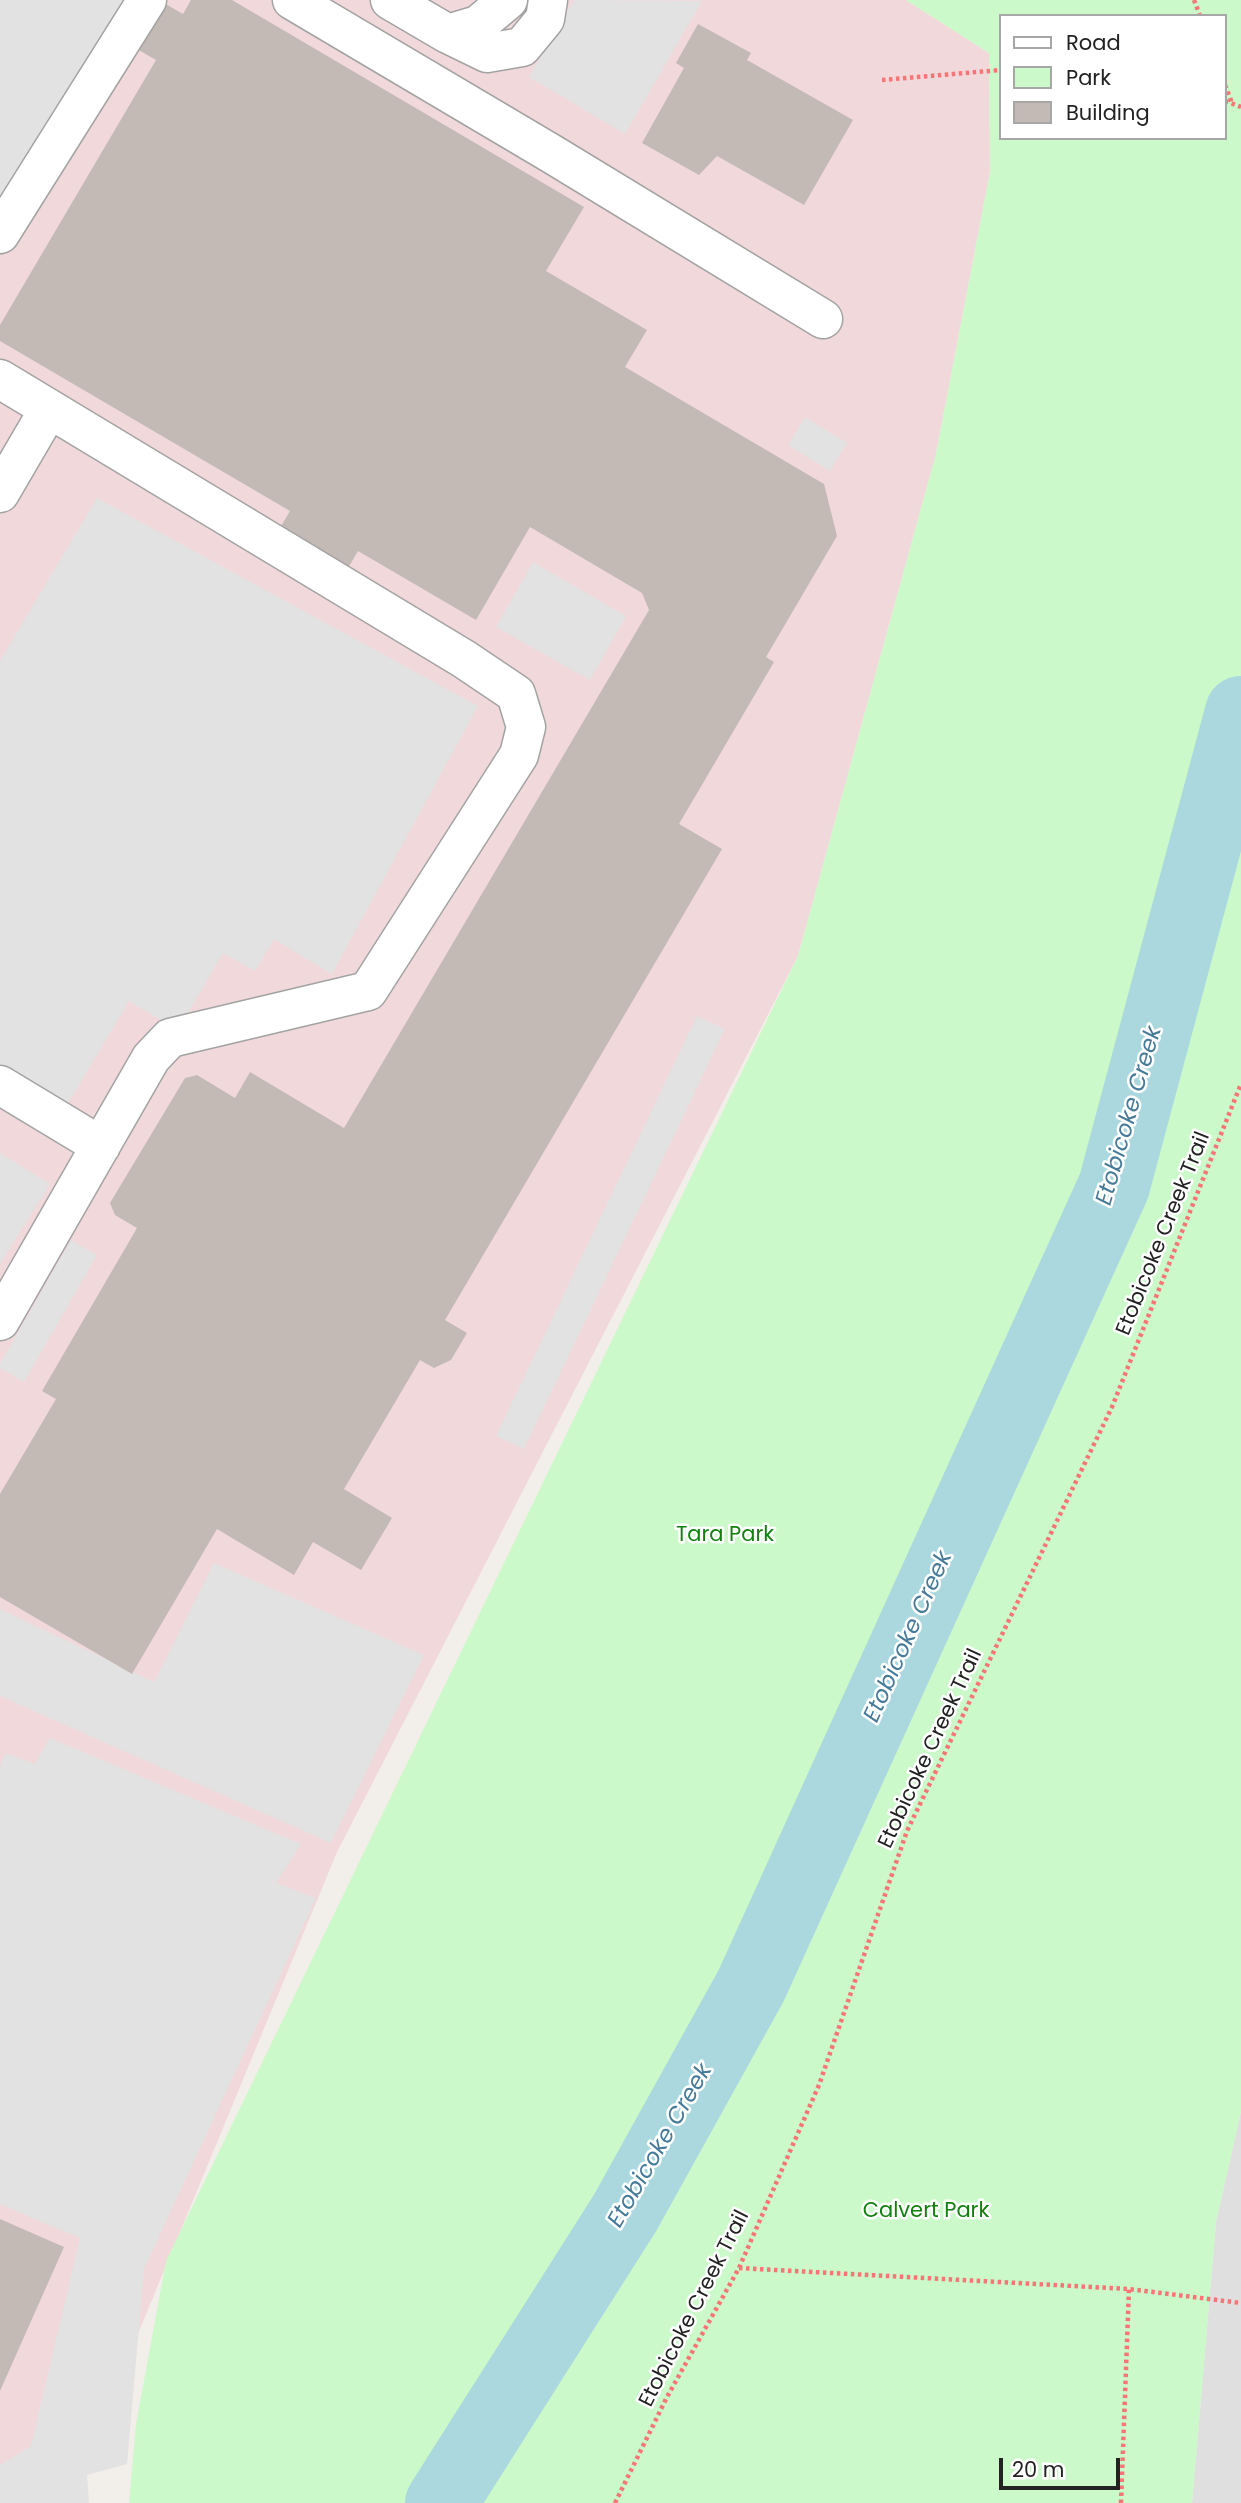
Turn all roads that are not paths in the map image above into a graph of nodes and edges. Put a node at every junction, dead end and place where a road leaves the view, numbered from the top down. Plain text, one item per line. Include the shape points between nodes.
1 (147, 0) edge
2 (292, 0) edge
3 (390, 0) edge
4 (508, 0) edge
5 (548, 0) edge
6 (447, 34) junction
7 (0, 234) edge
8 (823, 318) dead end
9 (0, 379) edge
10 (49, 408) junction
11 (0, 493) edge
12 (0, 1085) edge
13 (101, 1146) junction
14 (0, 1321) edge

1 - 7 lane
2 - 8 lane
3 - 6 lane
4 - 6 lane via 478,25
5 - 6 lane via 545,19 522,47 487,53
9 - 10 lane
10 - 11 lane
10 - 13 lane via 464,659 516,694 526,727 519,755 368,991 170,1038 151,1058
12 - 13 lane
13 - 14 lane

